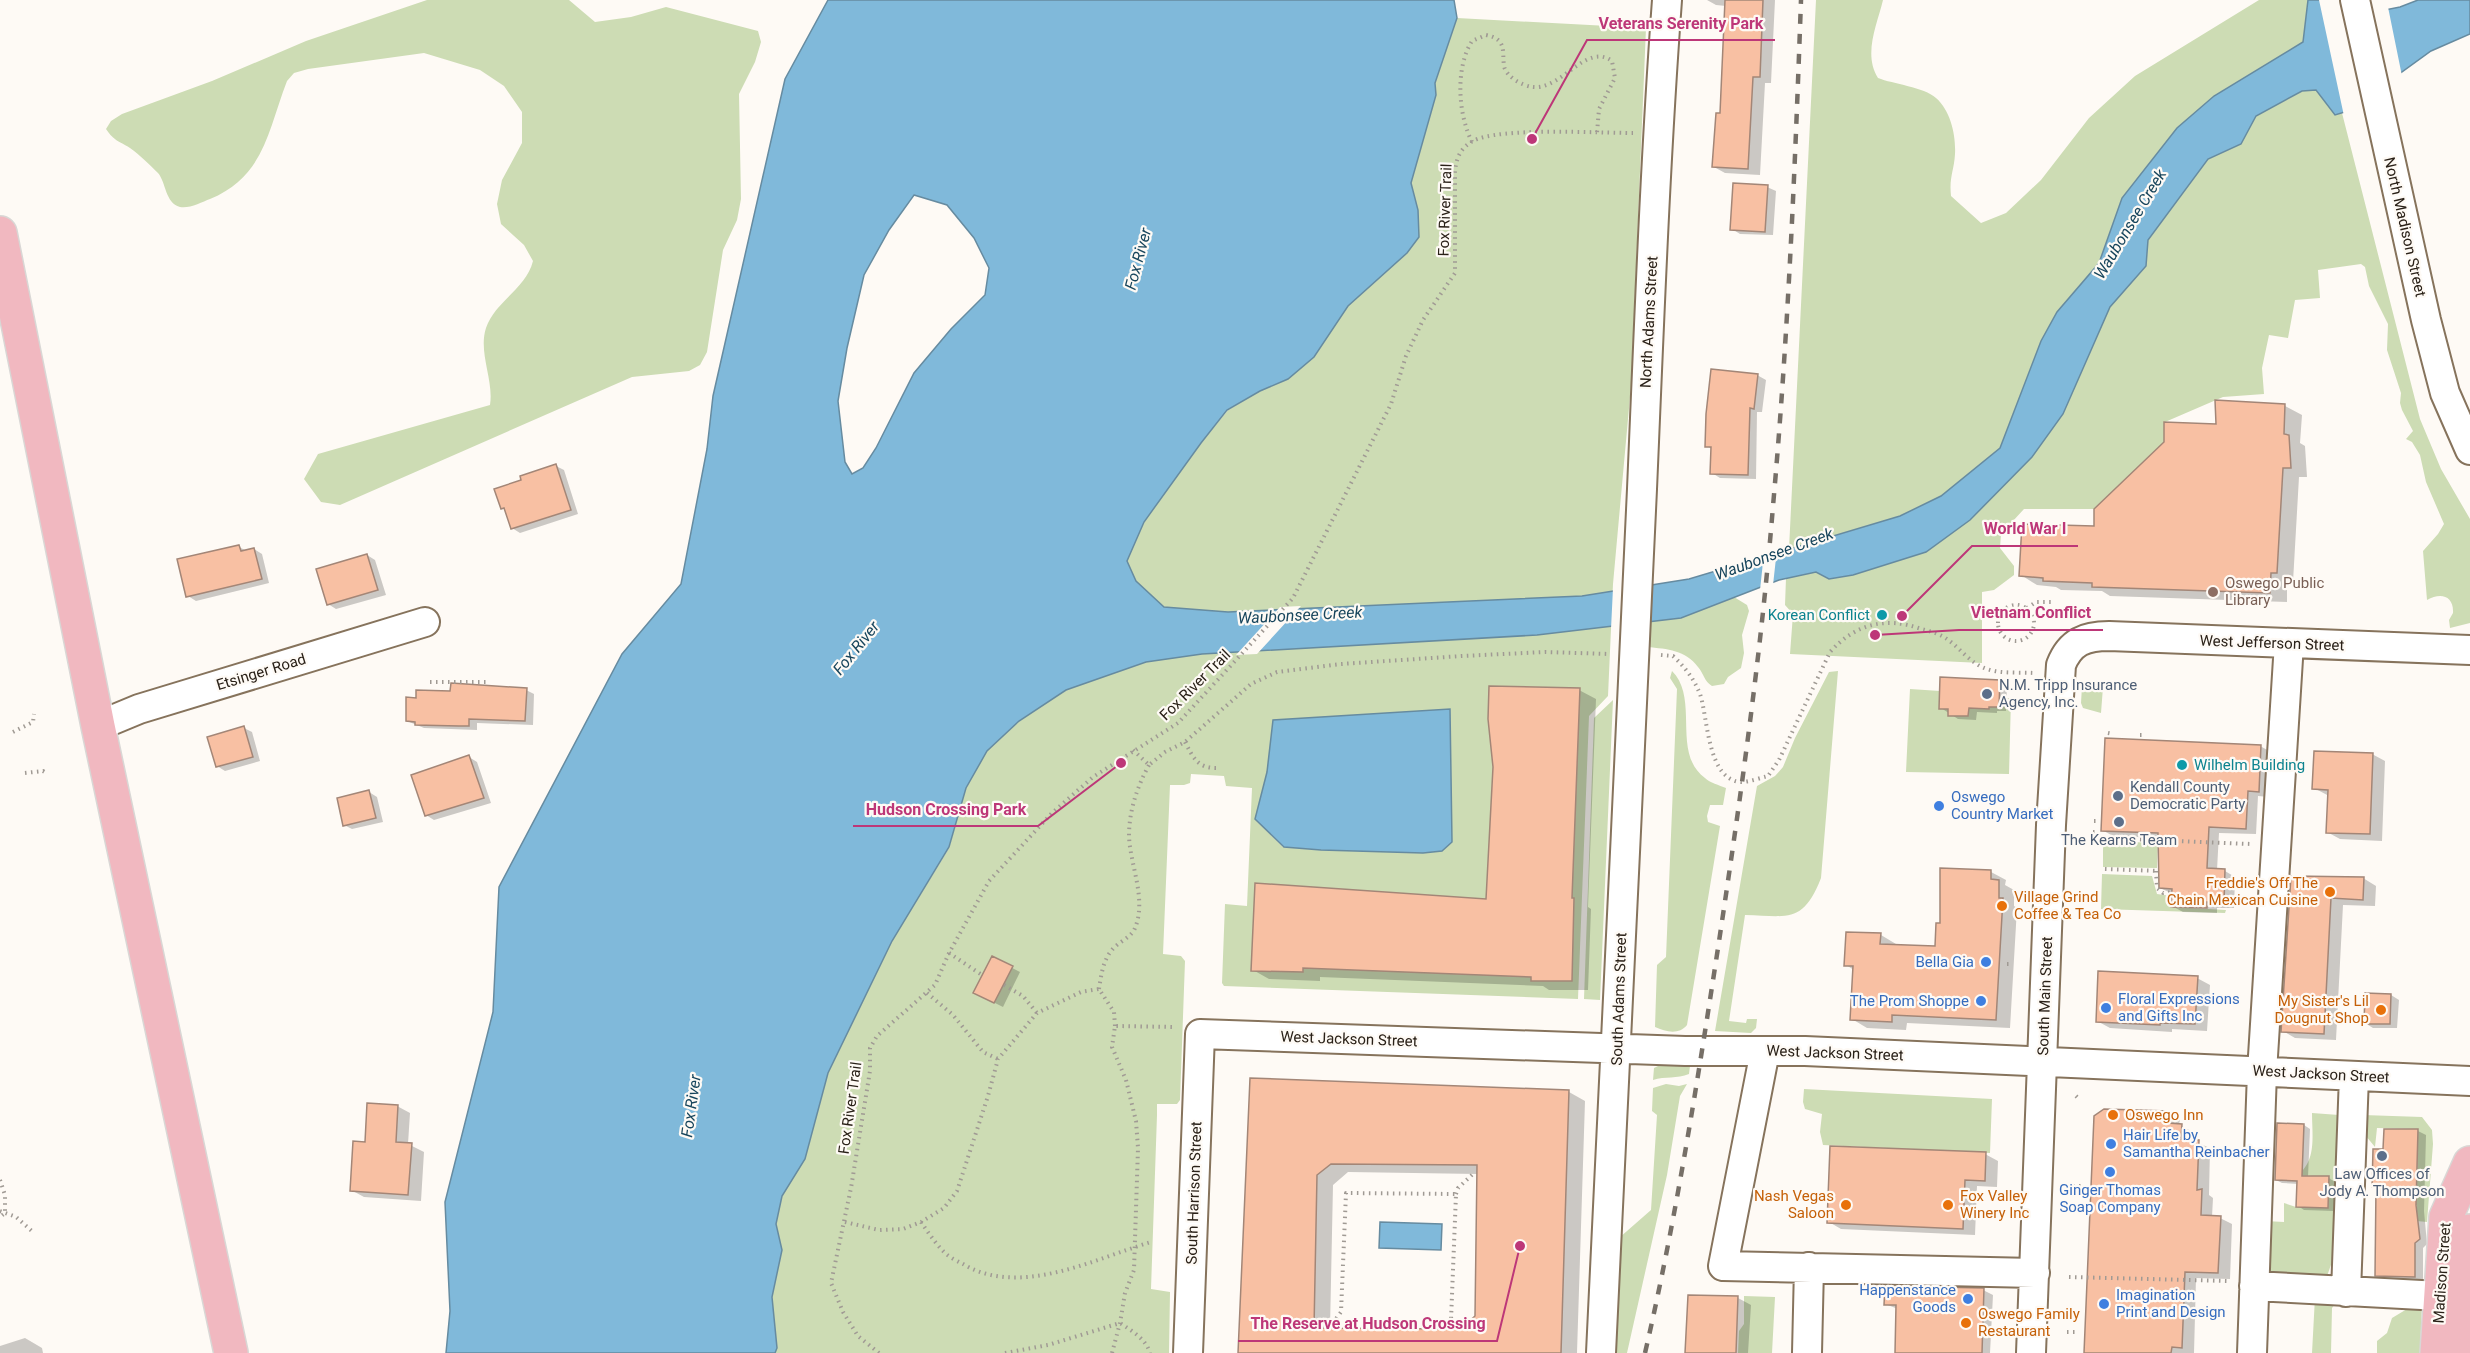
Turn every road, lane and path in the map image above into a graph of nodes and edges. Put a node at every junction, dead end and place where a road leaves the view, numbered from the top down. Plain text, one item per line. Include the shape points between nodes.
1 (1667, 0) edge
2 (2355, 0) edge
3 (1597, 133) junction
4 (1658, 133) junction
5 (1472, 142) junction
6 (0, 233) edge
7 (3, 274) edge
8 (2470, 450) edge
9 (2055, 602) dead end
10 (2027, 608) junction
11 (426, 622) dead end
12 (2075, 643) joint
13 (2289, 643) junction
14 (2470, 650) edge
15 (1636, 651) junction
16 (2044, 673) dead end
17 (486, 679) dead end
18 (430, 682) dead end
19 (34, 714) dead end
20 (98, 726) junction
21 (13, 732) dead end
22 (1185, 742) junction
23 (1133, 750) junction
24 (1149, 765) junction
25 (1216, 768) dead end
26 (25, 772) dead end
27 (48, 774) dead end
28 (2104, 838) dead end
29 (2277, 845) junction
30 (2105, 869) dead end
31 (2171, 892) dead end
32 (949, 953) junction
33 (982, 975) dead end
34 (1004, 985) dead end
35 (1099, 989) junction
36 (927, 993) junction
37 (1037, 1013) junction
38 (1115, 1026) junction
39 (1191, 1031) junction
40 (1618, 1048) junction
41 (1765, 1051) junction
42 (998, 1059) junction
43 (2042, 1062) junction
44 (2262, 1072) junction
45 (2354, 1076) junction
46 (2470, 1081) edge
47 (2470, 1163) edge
48 (1474, 1173) dead end
49 (0, 1180) edge
50 (2073, 1186) dead end
51 (2083, 1186) dead end
52 (1456, 1194) junction
53 (3, 1212) edge
54 (0, 1217) edge
55 (845, 1222) junction
56 (921, 1222) junction
57 (2470, 1231) edge
58 (34, 1233) dead end
59 (1150, 1242) dead end
60 (1134, 1247) junction
61 (1809, 1267) junction
62 (2035, 1273) junction
63 (2069, 1277) dead end
64 (2254, 1284) junction
65 (2346, 1292) junction
66 (2440, 1296) junction
67 (1120, 1323) junction
68 (1329, 1328) dead end
69 (1460, 1329) dead end
70 (2067, 1332) dead end
71 (2076, 1332) dead end
72 (231, 1353) edge
73 (879, 1353) edge
74 (1005, 1353) edge
75 (1112, 1353) edge
76 (1150, 1353) edge
77 (1188, 1353) edge
78 (1601, 1353) edge
79 (1807, 1353) edge
80 (2031, 1353) edge
81 (2252, 1353) edge
82 (2437, 1353) edge
83 (2467, 1353) edge

1 - 4 street, North Adams Street
2 - 8 street, North Madison Street via 2445,393
3 - 4 path
3 - 5 path via 1491,134
3 - 5 path via 1599,109 1615,78 1612,61 1603,56 1593,57 1553,82 1533,87 1510,75 1504,66 1505,53 1500,42 1486,35 1472,41 1463,68 1464,118
4 - 15 street, North Adams Street
5 - 23 path, Fox River Trail via 1456,162 1455,273 1423,320 1406,356 1391,404 1293,598 1178,723
6 - 7 main road
7 - 20 main road
9 - 10 path via 2036,602
10 - 10 path via 2035,624 2030,636 2020,642 2003,637 1998,626 2004,609 2015,605
11 - 20 street, Etsinger Road via 139,709
12 - 13 street, West Jefferson Street via 2092,636
12 - 43 street, South Main Street via 2061,665
13 - 14 street, West Jefferson Street
13 - 29 street
15 - 16 path via 1673,656 1686,668 1700,694 1713,758 1720,770 1734,781 1743,782 1768,776 1830,652 1859,628 1887,622 1913,626 1946,638 1986,669
15 - 22 path via 1462,656 1277,672 1251,684
15 - 40 street, South Adams Street
17 - 18 path
19 - 21 path via 33,722
20 - 72 main road
22 - 24 path
22 - 25 path via 1198,764
23 - 24 path
23 - 32 path, Fox River Trail via 1093,777 1052,813 989,881
24 - 35 path via 1132,805 1129,836 1137,885 1135,930 1111,951 1101,972
26 - 27 path
28 - 29 path
29 - 44 street
30 - 31 path via 2158,871 2157,888
32 - 33 path
32 - 36 path, Fox River Trail via 935,985
34 - 37 path via 1023,996
35 - 37 path via 1082,992
35 - 38 path via 1114,1012
36 - 42 path via 953,1016 983,1052
36 - 55 path, Fox River Trail via 876,1036 870,1048 870,1071
37 - 42 path
38 - 39 path
38 - 60 path via 1112,1047 1126,1080 1136,1121
39 - 40 street, West Jackson Street
39 - 77 street, South Harrison Street
40 - 41 street, West Jackson Street
40 - 78 street, South Adams Street
41 - 43 street, West Jackson Street
41 - 61 street via 1723,1266
42 - 56 path via 957,1191 944,1208
43 - 44 street, West Jackson Street
43 - 62 street, South Main Street
44 - 45 street, West Jackson Street
44 - 64 street
45 - 46 street, West Jackson Street
45 - 65 street
47 - 66 main road, Madison Street via 2446,1217
48 - 52 path
49 - 53 path via 5,1195
50 - 51 path
52 - 68 path via 1346,1192 1341,1312
52 - 69 path via 1451,1320
53 - 54 path
53 - 58 path via 16,1217
55 - 56 path via 879,1230 903,1229
55 - 73 path, Fox River Trail via 831,1283 858,1336
56 - 60 path via 945,1254 976,1272 1007,1278 1080,1267
57 - 83 main road, Madison Street
59 - 60 path
60 - 67 path via 1134,1270
61 - 62 street
61 - 79 street
62 - 80 street, South Main Street
63 - 64 path
64 - 65 street
64 - 81 street
65 - 66 street
66 - 82 main road, Madison Street
67 - 74 path via 1048,1345
67 - 75 path
67 - 76 path via 1135,1332
70 - 71 path

